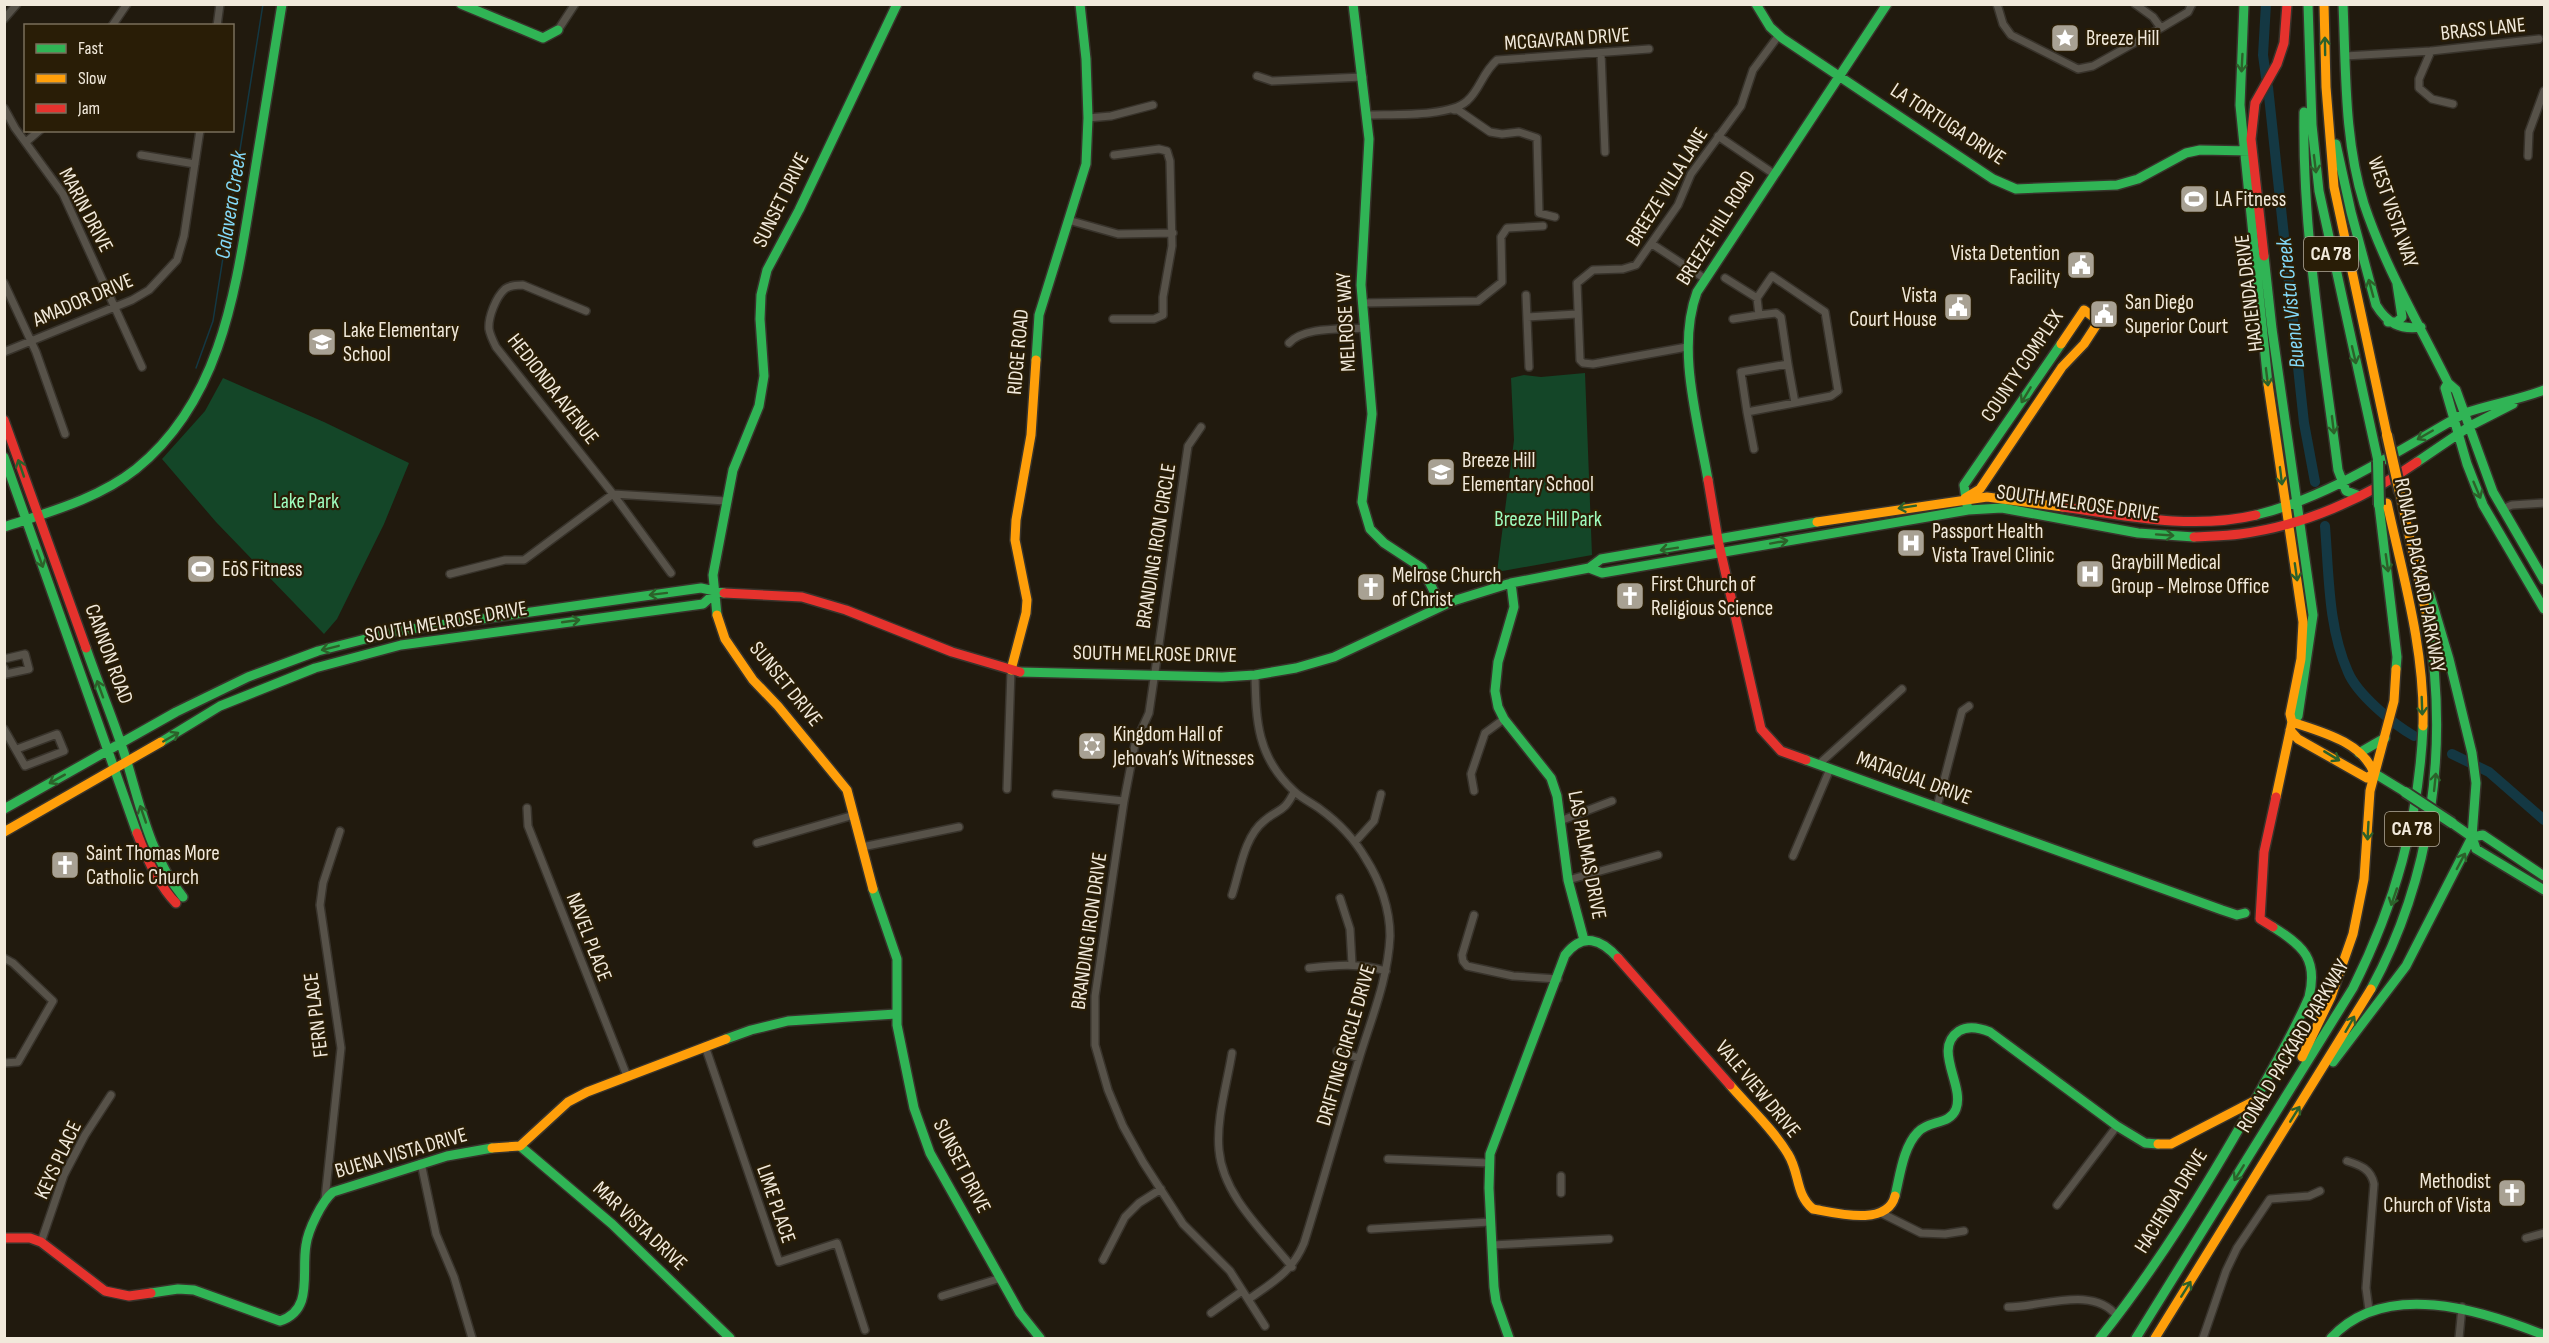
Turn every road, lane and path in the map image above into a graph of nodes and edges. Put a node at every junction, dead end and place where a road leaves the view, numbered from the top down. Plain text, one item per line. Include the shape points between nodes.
1 (17, 4) edge
2 (127, 4) edge
3 (220, 4) edge
4 (282, 4) edge
5 (461, 4) edge
6 (574, 4) edge
7 (897, 4) edge
8 (1080, 4) edge
9 (1353, 4) edge
10 (1756, 4) edge
11 (1887, 4) edge
12 (1997, 4) edge
13 (2134, 4) edge
14 (2192, 4) edge
15 (2244, 4) edge
16 (2287, 4) edge
17 (2308, 4) edge
18 (2324, 4) edge
19 (2343, 4) edge
20 (481, 8) edge
21 (4, 19) edge
22 (113, 24) edge
23 (217, 24) edge
24 (2161, 28) junction
25 (558, 30) joint
26 (1779, 35) junction
27 (2539, 39) dead end
28 (1649, 49) dead end
29 (2431, 51) junction
30 (1600, 53) junction
31 (2345, 56) junction
32 (2310, 64) junction
33 (1257, 76) dead end
34 (1839, 76) junction
35 (1363, 77) junction
36 (2326, 87) junction
37 (2544, 91) edge
38 (2453, 104) dead end
39 (1153, 105) dead end
40 (4, 108) edge
41 (1454, 110) junction
42 (1368, 115) junction
43 (1088, 118) junction
44 (38, 132) edge
45 (200, 132) edge
46 (1718, 136) junction
47 (26, 142) junction
48 (2249, 151) junction
49 (1605, 152) dead end
50 (141, 155) dead end
51 (1114, 155) dead end
52 (2528, 156) dead end
53 (195, 164) junction
54 (1774, 174) junction
55 (1555, 217) dead end
56 (1068, 220) junction
57 (1543, 226) dead end
58 (1173, 232) junction
59 (1652, 244) junction
60 (1704, 278) junction
61 (1725, 278) dead end
62 (4, 283) edge
63 (2397, 284) junction
64 (1526, 296) dead end
65 (1757, 298) junction
66 (1362, 303) junction
67 (115, 307) junction
68 (586, 311) dead end
69 (1577, 314) junction
70 (1759, 315) junction
71 (1527, 317) junction
72 (1113, 319) dead end
73 (1733, 319) dead end
74 (2388, 322) junction
75 (2421, 327) junction
76 (1364, 328) junction
77 (31, 340) junction
78 (1289, 343) dead end
79 (1687, 347) junction
80 (4, 352) edge
81 (1788, 364) junction
82 (142, 367) dead end
83 (1529, 367) dead end
84 (2448, 384) junction
85 (2544, 390) edge
86 (2519, 400) junction
87 (1796, 403) junction
88 (1747, 412) junction
89 (2465, 413) junction
90 (2453, 419) junction
91 (4, 420) edge
92 (2470, 426) junction
93 (1201, 428) dead end
94 (65, 434) dead end
95 (2457, 435) junction
96 (1754, 449) dead end
97 (4, 457) edge
98 (2342, 483) junction
99 (613, 494) junction
100 (2357, 495) junction
101 (1965, 498) junction
102 (726, 501) junction
103 (2544, 503) edge
104 (2297, 504) junction
105 (2383, 504) junction
106 (2285, 508) junction
107 (2502, 509) junction
108 (1968, 510) junction
109 (38, 515) junction
110 (26, 520) junction
111 (2294, 521) junction
112 (4, 527) edge
113 (2408, 529) junction
114 (1720, 546) junction
115 (672, 573) dead end
116 (450, 574) dead end
117 (2544, 580) edge
118 (1511, 583) junction
119 (715, 593) junction
120 (1441, 605) junction
121 (2544, 609) edge
122 (511, 615) junction
123 (513, 629) junction
124 (80, 632) junction
125 (68, 636) junction
126 (4, 659) edge
127 (4, 668) edge
128 (1011, 670) junction
129 (1154, 674) junction
130 (1255, 675) junction
131 (238, 681) junction
132 (1902, 690) dead end
133 (225, 704) junction
134 (1969, 706) dead end
135 (1504, 718) junction
136 (2291, 726) junction
137 (4, 729) edge
138 (121, 744) junction
139 (17, 749) junction
140 (2378, 749) junction
141 (108, 751) junction
142 (2359, 753) junction
143 (127, 762) junction
144 (1819, 764) junction
145 (1830, 769) junction
146 (114, 770) junction
147 (2374, 773) junction
148 (1006, 789) dead end
149 (1474, 791) dead end
150 (1294, 792) junction
151 (1056, 794) dead end
152 (1381, 794) dead end
153 (1124, 801) junction
154 (1612, 801) dead end
155 (1937, 807) junction
156 (527, 808) dead end
157 (4, 809) edge
158 (854, 815) junction
159 (1560, 821) junction
160 (959, 827) dead end
161 (340, 831) dead end
162 (4, 832) edge
163 (2472, 837) junction
164 (1355, 842) junction
165 (757, 843) dead end
166 (862, 847) junction
167 (1658, 855) dead end
168 (1793, 856) dead end
169 (2544, 876) edge
170 (1568, 880) junction
171 (2544, 890) edge
172 (1232, 895) dead end
173 (1341, 898) dead end
174 (2245, 914) dead end
175 (1474, 915) dead end
176 (1584, 940) junction
177 (4, 958) edge
178 (1352, 964) junction
179 (1309, 968) dead end
180 (1386, 971) junction
181 (1558, 980) junction
182 (896, 1014) junction
183 (705, 1046) junction
184 (1337, 1050) dead end
185 (1232, 1053) dead end
186 (1359, 1058) junction
187 (4, 1063) edge
188 (2320, 1074) junction
189 (627, 1076) junction
190 (111, 1095) dead end
191 (2254, 1101) junction
192 (2270, 1123) junction
193 (2117, 1126) junction
194 (520, 1146) junction
195 (1388, 1159) dead end
196 (2347, 1161) dead end
197 (421, 1163) junction
198 (1490, 1163) junction
199 (1561, 1176) dead end
200 (1161, 1189) junction
201 (2320, 1191) dead end
202 (1562, 1193) dead end
203 (325, 1199) junction
204 (2057, 1206) dead end
205 (1883, 1214) junction
206 (1490, 1222) junction
207 (1371, 1229) dead end
208 (1964, 1231) dead end
209 (2544, 1233) edge
210 (4, 1238) edge
211 (2526, 1238) dead end
212 (1609, 1239) dead end
213 (41, 1242) junction
214 (1492, 1245) junction
215 (1103, 1260) dead end
216 (1292, 1266) junction
217 (1001, 1278) junction
218 (1242, 1291) junction
219 (942, 1296) dead end
220 (1249, 1299) junction
221 (2008, 1307) dead end
222 (2462, 1307) junction
223 (2368, 1310) junction
224 (1211, 1313) dead end
225 (2117, 1316) junction
226 (1265, 1326) dead end
227 (865, 1330) dead end
228 (2544, 1335) edge
229 (2137, 1336) edge
230 (472, 1338) edge
231 (730, 1338) edge
232 (1040, 1338) edge
233 (1509, 1338) edge
234 (2100, 1338) edge
235 (2155, 1338) edge
236 (2202, 1338) edge
237 (2331, 1338) edge
238 (2459, 1338) edge

1 - 21 street
2 - 22 street
3 - 23 street
4 - 109 main road via 235,298 216,359 187,415 153,454 97,494
5 - 20 main road
6 - 25 street
7 - 102 main road, SUNSET DRIVE via 767,270 761,295 764,376 759,406 733,470
8 - 43 main road, RIDGE ROAD
9 - 35 main road, MELROSE WAY
10 - 26 main road, LA TORTUGA DRIVE
11 - 34 main road, BREEZE HILL ROAD
12 - 24 street via 2002,24 2011,35 2078,69 2093,66
13 - 24 street
14 - 24 street via 2188,12
15 -> 48 main road, HACIENDA DRIVE via 2240,105
16 - 48 main road, HACIENDA DRIVE via 2284,43 2255,103
17 - 32 main road, RONALD PACKARD PARKWAY / CA 78
36 -> 18 main road, RONALD PACKARD PARKWAY / CA 78
19 - 31 main road, WEST VISTA WAY
20 - 25 main road via 543,38
26 - 34 main road, LA TORTUGA DRIVE
26 - 46 street, BREEZE VILLA LANE via 1753,70 1741,106
27 - 29 street, BRASS LANE
28 - 30 street, MCGAVRAN DRIVE
29 - 31 street, BRASS LANE
29 - 38 street, BRASS LANE via 2419,88 2432,99
30 - 41 street, MCGAVRAN DRIVE via 1497,60 1486,69 1468,101
30 - 49 street
31 - 63 main road, WEST VISTA WAY via 2348,128 2354,159 2377,240
32 -> 98 main road via 2304,100 2305,190
32 -> 105 main road, RONALD PACKARD PARKWAY / CA 78, bridge via 2319,191 2378,461
33 - 35 street via 1272,81
34 - 48 main road, LA TORTUGA DRIVE via 1993,179 2016,189 2118,185 2138,179 2186,153
34 - 54 main road, BREEZE HILL ROAD
35 - 42 main road, MELROSE WAY
74 -> 36 main road via 2371,292 2342,175
36 - 113 main road, RONALD PACKARD PARKWAY / CA 78, bridge via 2334,187
37 - 52 street via 2529,132
39 - 43 street via 1104,118
40 - 47 street, MARIN DRIVE
41 - 42 street
41 - 55 street via 1490,132 1519,132 1537,138 1539,213
42 - 66 main road, MELROSE WAY
43 - 56 main road, RIDGE ROAD via 1086,164
44 - 47 street
45 - 53 street, AMADOR DRIVE
46 - 54 street
46 - 59 street, BREEZE VILLA LANE via 1690,174 1678,205
47 - 67 street, MARIN DRIVE via 63,194
48 - 104 main road, HACIENDA DRIVE
48 -> 106 main road, HACIENDA DRIVE via 2262,330
50 - 53 street
51 - 58 street via 1167,151
53 - 67 street, AMADOR DRIVE via 177,260 149,290
54 - 60 main road, BREEZE HILL ROAD
56 - 58 street via 1118,234
56 - 128 main road, RIDGE ROAD via 1039,315 1031,435 1015,540 1027,600 1026,614
57 - 66 street via 1507,228 1501,237 1502,282 1478,301
58 - 72 street via 1163,315 1154,319
59 - 60 street
59 - 69 street, BREEZE VILLA LANE via 1635,266 1586,274 1577,283
60 - 79 main road, BREEZE HILL ROAD via 1687,323
61 - 65 street
62 - 77 street
63 - 74 main road via 2402,317 2397,322
63 - 75 main road, WEST VISTA WAY
64 - 71 street
65 - 70 street
65 - 87 street via 1772,276 1825,312 1838,391 1832,396
66 - 76 main road, MELROSE WAY
67 - 77 street, AMADOR DRIVE
67 - 82 street, MARIN DRIVE
68 - 99 street, HEDIONDA AVENUE via 523,285 513,285 504,290 492,310 489,327 496,347
69 - 71 street
69 - 79 street, BREEZE VILLA LANE via 1583,363
70 - 73 street
70 - 81 street via 1776,313 1780,317
71 - 83 street
74 - 75 main road via 2403,329
75 - 84 main road, WEST VISTA WAY
76 - 78 street via 1309,333
76 - 120 main road, MELROSE WAY via 1372,414 1364,514 1379,541 1428,575
77 - 80 street, AMADOR DRIVE
77 - 94 street
79 - 114 main road, BREEZE HILL ROAD
81 - 87 street
81 - 88 street via 1741,372
84 - 89 main road, WEST VISTA WAY via 2456,390
84 - 90 main road, WEST VISTA WAY via 2445,388
85 - 86 main road
86 - 89 main road, SOUTH MELROSE DRIVE
86 - 92 main road, SOUTH MELROSE DRIVE
87 - 88 street
88 - 96 street
89 - 90 main road, SOUTH MELROSE DRIVE
89 - 92 main road, WEST VISTA WAY
90 - 95 main road, WEST VISTA WAY
90 -> 98 main road, SOUTH MELROSE DRIVE
109 -> 91 main road, CANNON ROAD
92 - 95 main road, SOUTH MELROSE DRIVE
92 - 107 main road, WEST VISTA WAY
93 - 129 street, BRANDING IRON CIRCLE via 1188,446
95 - 100 main road, SOUTH MELROSE DRIVE via 2423,460
95 -> 121 main road, WEST VISTA WAY via 2487,512
97 - 110 main road, CANNON ROAD
98 - 100 main road via 2346,491
98 - 104 main road, SOUTH MELROSE DRIVE
99 - 102 street
99 - 115 street, HEDIONDA AVENUE
99 - 116 street via 524,560 505,560
100 - 111 main road, SOUTH MELROSE DRIVE via 2341,505
101 -> 101 main road, COUNTY COMPLEX via 1980,489 2051,383 2099,321 2084,310 1964,485
101 - 106 main road, SOUTH MELROSE DRIVE via 1987,497 2194,522 2234,520
101 - 108 main road
101 -> 114 main road, SOUTH MELROSE DRIVE
102 - 119 main road, SUNSET DRIVE via 713,575
103 - 107 street
104 - 106 main road, SOUTH MELROSE DRIVE
104 - 111 main road, HACIENDA DRIVE
105 -> 140 main road via 2397,657 2386,737
105 -> 192 main road, RONALD PACKARD PARKWAY / CA 78 via 2413,625 2421,676 2422,753 2414,818 2398,885 2377,941 2353,988
106 - 111 main road, HACIENDA DRIVE
107 - 117 main road, WEST VISTA WAY
108 -> 111 main road, SOUTH MELROSE DRIVE via 2002,508 2138,533 2191,537 2241,534
114 -> 108 main road, SOUTH MELROSE DRIVE
109 - 110 main road
109 - 124 main road, CANNON ROAD
110 - 112 main road
110 -> 125 main road, CANNON ROAD
111 - 136 main road, HACIENDA DRIVE via 2303,629
113 - 163 main road via 2444,640 2466,727 2476,801
188 -> 113 main road, RONALD PACKARD PARKWAY / CA 78 via 2396,938 2429,826 2437,761 2437,683
114 - 118 main road, SOUTH MELROSE DRIVE via 1601,559 1589,568
114 - 144 main road, MATAGUAL DRIVE via 1761,729 1781,751
118 - 120 main road, SOUTH MELROSE DRIVE
118 - 135 main road, LAS PALMAS DRIVE via 1514,607 1498,662 1495,691
119 -> 122 main road, SOUTH MELROSE DRIVE via 701,588
123 -> 119 main road, SOUTH MELROSE DRIVE via 703,604
119 - 128 main road, SOUTH MELROSE DRIVE via 802,597
119 - 158 main road, SUNSET DRIVE via 717,618 725,639 753,680 843,783
120 - 130 main road, SOUTH MELROSE DRIVE via 1334,657
122 - 123 main road
122 -> 131 main road, SOUTH MELROSE DRIVE via 397,630 318,651
123 - 133 main road, SOUTH MELROSE DRIVE via 401,645 315,668
124 - 125 main road
138 -> 124 main road, CANNON ROAD
125 - 141 main road, CANNON ROAD
126 - 127 street via 25,654 29,669 6,674
128 - 129 main road, SOUTH MELROSE DRIVE
128 - 148 street
129 - 130 main road, SOUTH MELROSE DRIVE
129 - 153 street, BRANDING IRON DRIVE via 1149,713 1134,744
130 - 150 street, DRIFTING CIRCLE DRIVE via 1260,741 1275,770
131 - 133 main road
131 - 138 main road, SOUTH MELROSE DRIVE
132 - 144 street
143 -> 133 main road, SOUTH MELROSE DRIVE
134 - 155 street via 1962,711
135 - 149 street via 1485,734 1471,774
135 - 159 main road, LAS PALMAS DRIVE via 1551,778
136 - 142 main road via 2320,732
136 -> 147 main road via 2298,739 2367,778
136 - 191 main road, HACIENDA DRIVE via 2264,852 2260,919 2296,940 2308,957 2314,984 2310,1000
137 - 139 street
138 - 141 main road, SOUTH MELROSE DRIVE
138 - 143 main road, CANNON ROAD
139 - 139 street via 57,734 64,751 25,766
140 - 142 main road
140 - 147 main road
141 - 146 main road, CANNON ROAD
141 -> 157 main road, SOUTH MELROSE DRIVE
142 - 147 main road via 2368,758
143 - 146 main road, SOUTH MELROSE DRIVE
146 -> 143 main road, CANNON ROAD via 151,868 168,895 180,900 161,864
144 - 145 main road, MATAGUAL DRIVE
145 - 155 main road, MATAGUAL DRIVE
145 - 168 street
146 - 162 main road, SOUTH MELROSE DRIVE
147 - 163 main road, bridge
147 -> 192 main road via 2364,879 2353,934 2331,997
150 - 164 street, DRIFTING CIRCLE DRIVE via 1323,811
150 - 172 street via 1288,804 1264,820 1252,836
151 - 153 street
152 - 164 street via 1374,821
153 - 200 street, BRANDING IRON DRIVE via 1095,996 1095,1045 1124,1126
154 - 159 street
155 - 174 main road, MATAGUAL DRIVE via 2236,915
156 - 189 street, NAVEL PLACE via 528,826
158 - 165 street
158 - 166 main road, SUNSET DRIVE
159 - 170 main road, LAS PALMAS DRIVE
160 - 166 street
161 - 203 street, FERN PLACE via 320,905 341,1048
163 - 169 main road via 2483,835
163 - 171 main road via 2476,849
188 -> 163 main road via 2342,1053 2406,966
164 - 180 street, DRIFTING CIRCLE DRIVE via 1377,878 1385,902 1390,935
166 - 182 main road, SUNSET DRIVE via 897,959
167 - 170 street
170 - 176 main road, LAS PALMAS DRIVE
173 - 178 street via 1350,929
175 - 181 street via 1462,955 1467,966
176 - 181 main road via 1569,949
176 - 205 main road, VALE VIEW DRIVE via 1607,945 1780,1142 1791,1160 1805,1203 1822,1211
177 - 187 street via 53,1001 18,1062
178 - 179 street
178 - 180 street
180 - 186 street, DRIFTING CIRCLE DRIVE
181 - 198 main road via 1496,1137
182 - 183 main road via 788,1021
182 - 217 main road, SUNSET DRIVE via 919,1125 930,1153
183 - 189 main road
183 - 227 street, LIME PLACE via 779,1262 837,1243
184 - 186 street
185 - 216 street via 1219,1132 1222,1167 1235,1195
186 - 216 street, DRIFTING CIRCLE DRIVE via 1304,1243
235 -> 188 main road, RONALD PACKARD PARKWAY / CA 78
189 - 194 main road via 568,1102
190 - 213 street, KEYS PLACE via 64,1175
191 - 193 main road via 2171,1144 2145,1143
191 - 225 main road, HACIENDA DRIVE via 2192,1211
192 -> 229 main road, RONALD PACKARD PARKWAY / CA 78
193 - 204 street
193 - 205 main road via 1990,1032 1964,1028 1956,1033 1948,1052 1958,1101 1955,1111 1946,1120 1918,1132 1894,1201
194 - 197 main road, BUENA VISTA DRIVE via 462,1152
194 - 231 main road, MAR VISTA DRIVE via 612,1224
195 - 198 street
196 - 223 street via 2368,1170 2374,1184
197 - 203 main road, BUENA VISTA DRIVE via 345,1186
197 - 230 street via 436,1234
198 - 206 main road
199 - 202 street
200 - 215 street via 1138,1203 1125,1217
200 - 218 street, BRANDING IRON DRIVE via 1183,1224 1230,1271
201 - 236 street via 2309,1196 2270,1199 2237,1248
203 - 213 main road, BUENA VISTA DRIVE via 306,1243 303,1302 295,1314 280,1321 194,1290 178,1288 129,1296 105,1291
205 - 208 street via 1922,1233
206 - 207 street
206 - 214 main road
209 - 211 street
210 - 213 main road, BUENA VISTA DRIVE
212 - 214 street
214 - 233 main road via 1496,1301
216 - 220 street, DRIFTING CIRCLE DRIVE
217 - 219 street
217 - 232 main road, SUNSET DRIVE via 1020,1313
218 - 220 street, BRANDING IRON DRIVE
218 - 224 street
220 - 226 street, BRANDING IRON DRIVE
221 - 225 street via 2090,1300 2106,1305
222 - 223 main road via 2396,1305
222 - 228 main road
222 - 238 street
223 - 237 main road
225 - 234 main road, HACIENDA DRIVE

